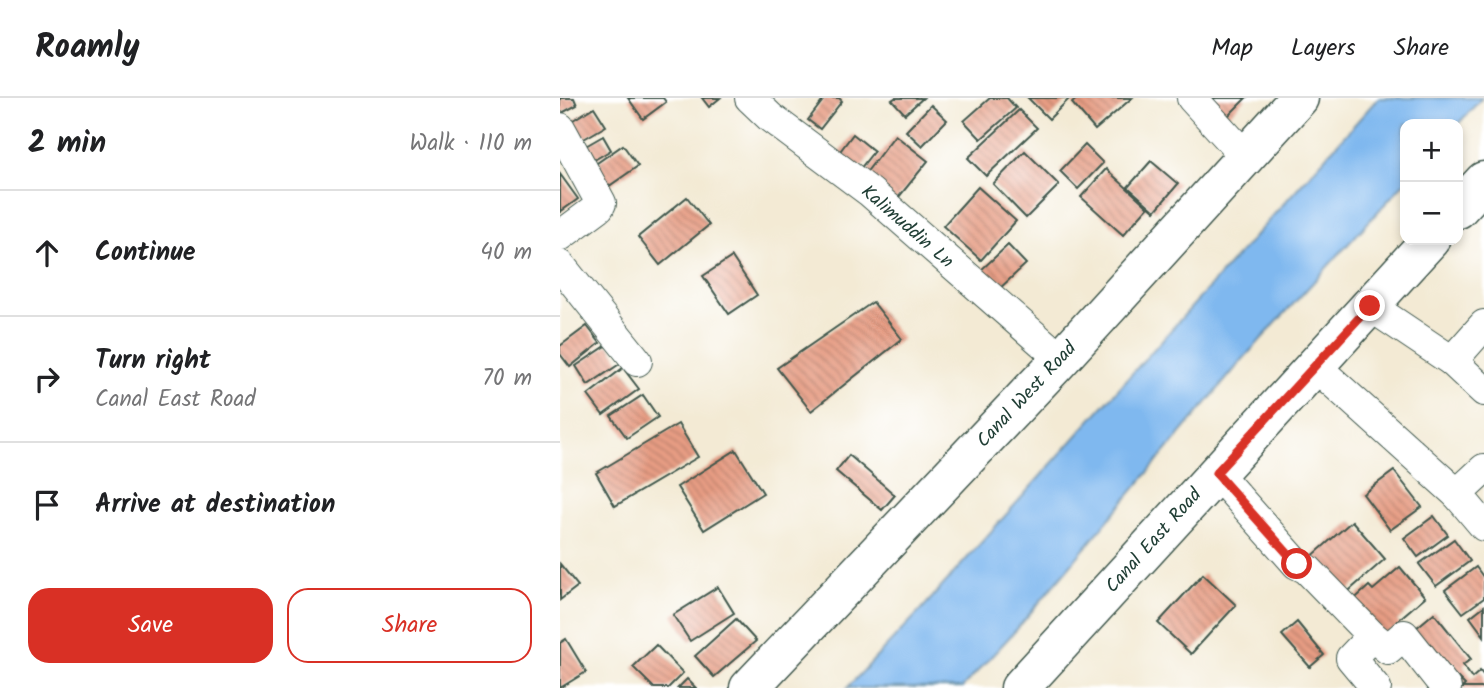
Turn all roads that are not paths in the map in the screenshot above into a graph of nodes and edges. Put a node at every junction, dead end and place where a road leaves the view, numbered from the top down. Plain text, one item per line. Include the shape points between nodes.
1 (750, 98) edge
2 (1192, 98) edge
3 (1299, 98) edge
4 (560, 128) edge
5 (1246, 157) junction
6 (1484, 181) edge
7 (1463, 204) edge
8 (560, 236) edge
9 (1425, 245) edge
10 (560, 265) edge
11 (1370, 306) junction
12 (1484, 326) edge
13 (1061, 359) junction
14 (637, 361) dead end
15 (1452, 361) junction
16 (1315, 366) junction
17 (1484, 391) edge
18 (1484, 469) edge
19 (1216, 473) junction
20 (1457, 494) junction
21 (1484, 526) edge
22 (1373, 636) junction
23 (749, 688) edge
24 (1020, 688) edge
25 (1376, 688) edge
26 (1446, 688) edge

1 - 13 street, Kalimuddin Ln via 870,192
2 - 5 street
3 - 5 main road, Canal West Road
4 - 8 street via 601,203
5 - 13 main road, Canal West Road
6 - 7 main road
9 - 11 main road, Canal East Road
10 - 14 street
11 - 15 street
11 - 16 main road, Canal East Road
12 - 15 street
13 - 23 main road, Canal West Road
15 - 17 street
16 - 19 main road, Canal East Road
16 - 20 street
18 - 20 street
19 - 22 street via 1297,564
19 - 24 main road, Canal East Road
20 - 21 street
22 - 25 street via 1351,658
22 - 26 street via 1388,649 1404,635

